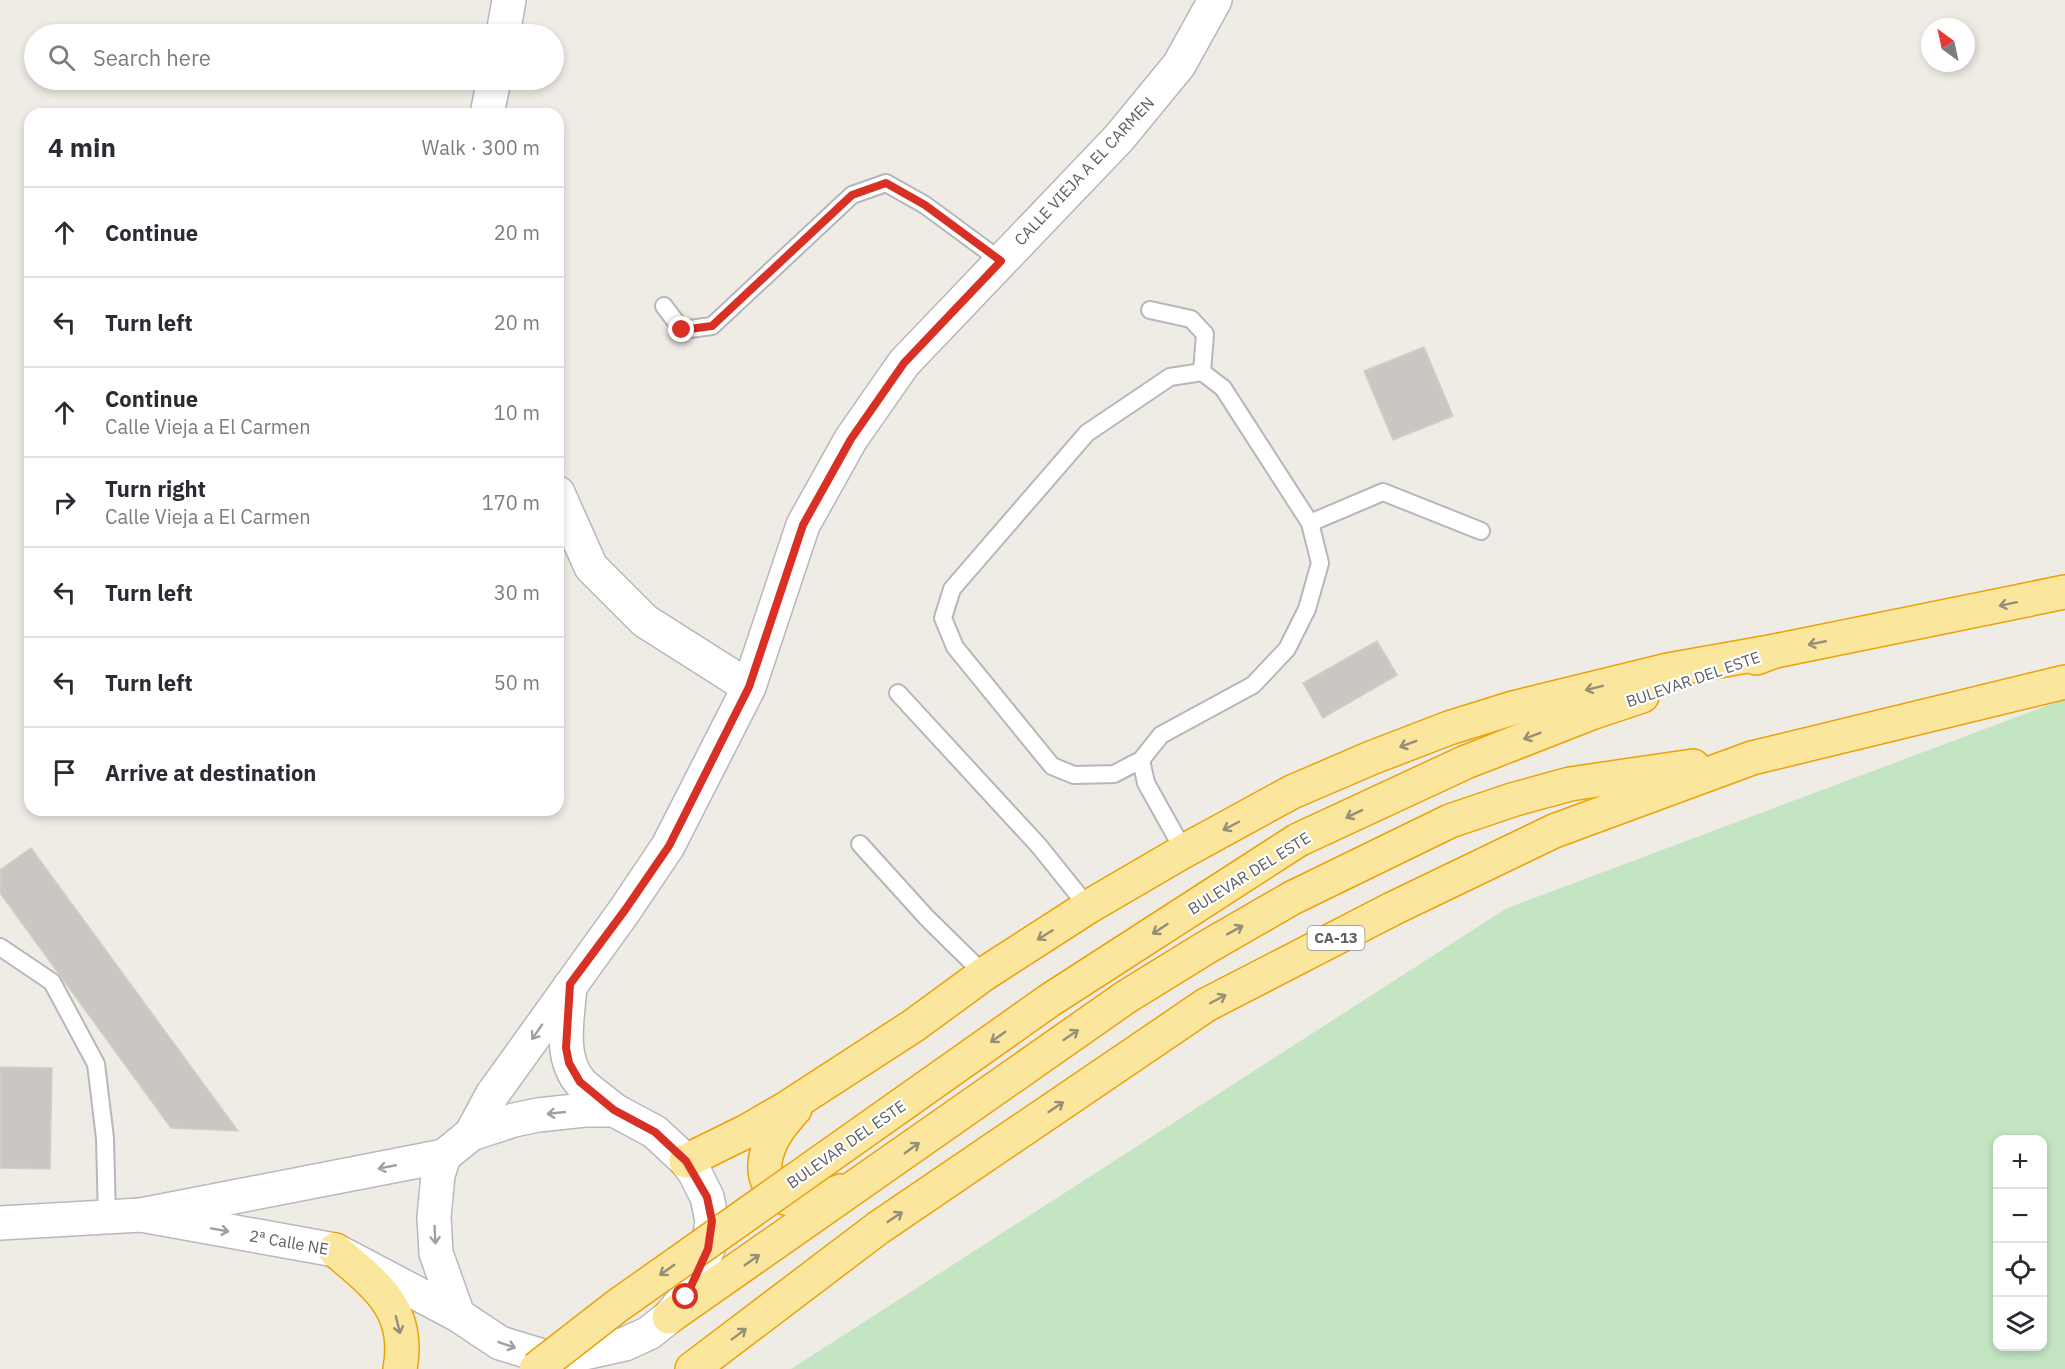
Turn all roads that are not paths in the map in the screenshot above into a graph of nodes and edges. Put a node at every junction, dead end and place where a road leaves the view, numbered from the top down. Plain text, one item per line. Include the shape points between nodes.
1 (509, 0) edge
2 (1215, 0) edge
3 (505, 24) edge
4 (492, 90) edge
5 (488, 108) edge
6 (1001, 261) junction
7 (664, 306) dead end
8 (1150, 310) dead end
9 (1202, 372) junction
10 (564, 506) edge
11 (1310, 523) junction
12 (1481, 531) dead end
13 (2065, 592) edge
14 (1775, 651) junction
15 (2065, 682) edge
16 (749, 687) junction
17 (898, 693) dead end
18 (1752, 758) junction
19 (1141, 760) junction
20 (860, 844) dead end
21 (1184, 851) junction
22 (1088, 907) junction
23 (0, 947) edge
24 (984, 974) junction
25 (570, 984) junction
26 (836, 1076) junction
27 (614, 1110) junction
28 (471, 1134) junction
29 (444, 1156) junction
30 (686, 1161) junction
31 (868, 1179) junction
32 (141, 1215) junction
33 (108, 1219) junction
34 (0, 1223) edge
35 (335, 1250) junction
36 (458, 1315) junction
37 (669, 1317) junction
38 (400, 1369) edge
39 (536, 1369) edge
40 (692, 1369) edge

1 - 3 street
2 - 6 street, CALLE VIEJA A EL CARMEN via 1179,64 1119,138
4 - 5 street
6 - 7 lane via 925,205 886,183 852,195 712,326 682,330
6 - 16 street, CALLE VIEJA A EL CARMEN via 904,363 851,439 803,525
8 - 9 lane via 1191,319 1205,334
9 - 11 lane via 1223,388
9 - 19 lane via 1170,376 1087,434 952,589 943,618 955,647 1052,766 1074,775 1114,774
10 - 16 street via 591,567 645,621
11 - 12 lane via 1383,492
11 - 19 lane via 1320,563 1307,609 1287,649 1253,685 1161,735
13 -> 14 highway, BULEVAR DEL ESTE
14 -> 21 highway via 1668,670 1449,728 1292,792
14 -> 39 highway, BULEVAR DEL ESTE, bridge via 1594,712 1477,758 1298,840 1050,1000 617,1306
15 - 18 highway, CA-13
16 - 25 street, CALLE VIEJA A EL CARMEN via 669,846
17 - 22 lane via 1039,846
31 -> 18 highway via 1038,1057 1207,946 1292,898 1450,821 1570,784
40 -> 18 highway, CA-13 via 878,1228 1206,1005 1554,831
19 - 21 lane via 1146,783
20 - 24 lane
21 - 22 highway
22 -> 24 highway
23 - 33 lane via 52,982 96,1064 105,1138
24 - 26 highway
25 - 27 street via 566,1048 569,1063 580,1082
25 -> 28 street, CALLE VIEJA A EL CARMEN via 492,1095
26 - 30 highway via 747,1131
26 - 31 highway via 798,1106 774,1136 765,1159 768,1181 784,1198 806,1200
27 -> 28 street via 538,1115
27 - 30 street, 2ª Calle NE via 655,1132
28 - 29 street
29 -> 32 street, 2ª Calle NE
29 -> 36 street via 438,1175 435,1238 442,1272
30 - 37 street, 2ª Calle NE via 707,1197 712,1221 708,1249 698,1273 686,1297
37 -> 31 highway
32 - 33 street, 2ª Calle NE
32 -> 35 street, 2ª Calle NE
33 - 34 street, 2ª Calle NE
35 - 36 street, 2ª Calle NE
35 -> 38 highway via 371,1280 393,1309 400,1325
36 -> 37 street, 2ª Calle NE via 500,1343 546,1358 625,1344 649,1333

